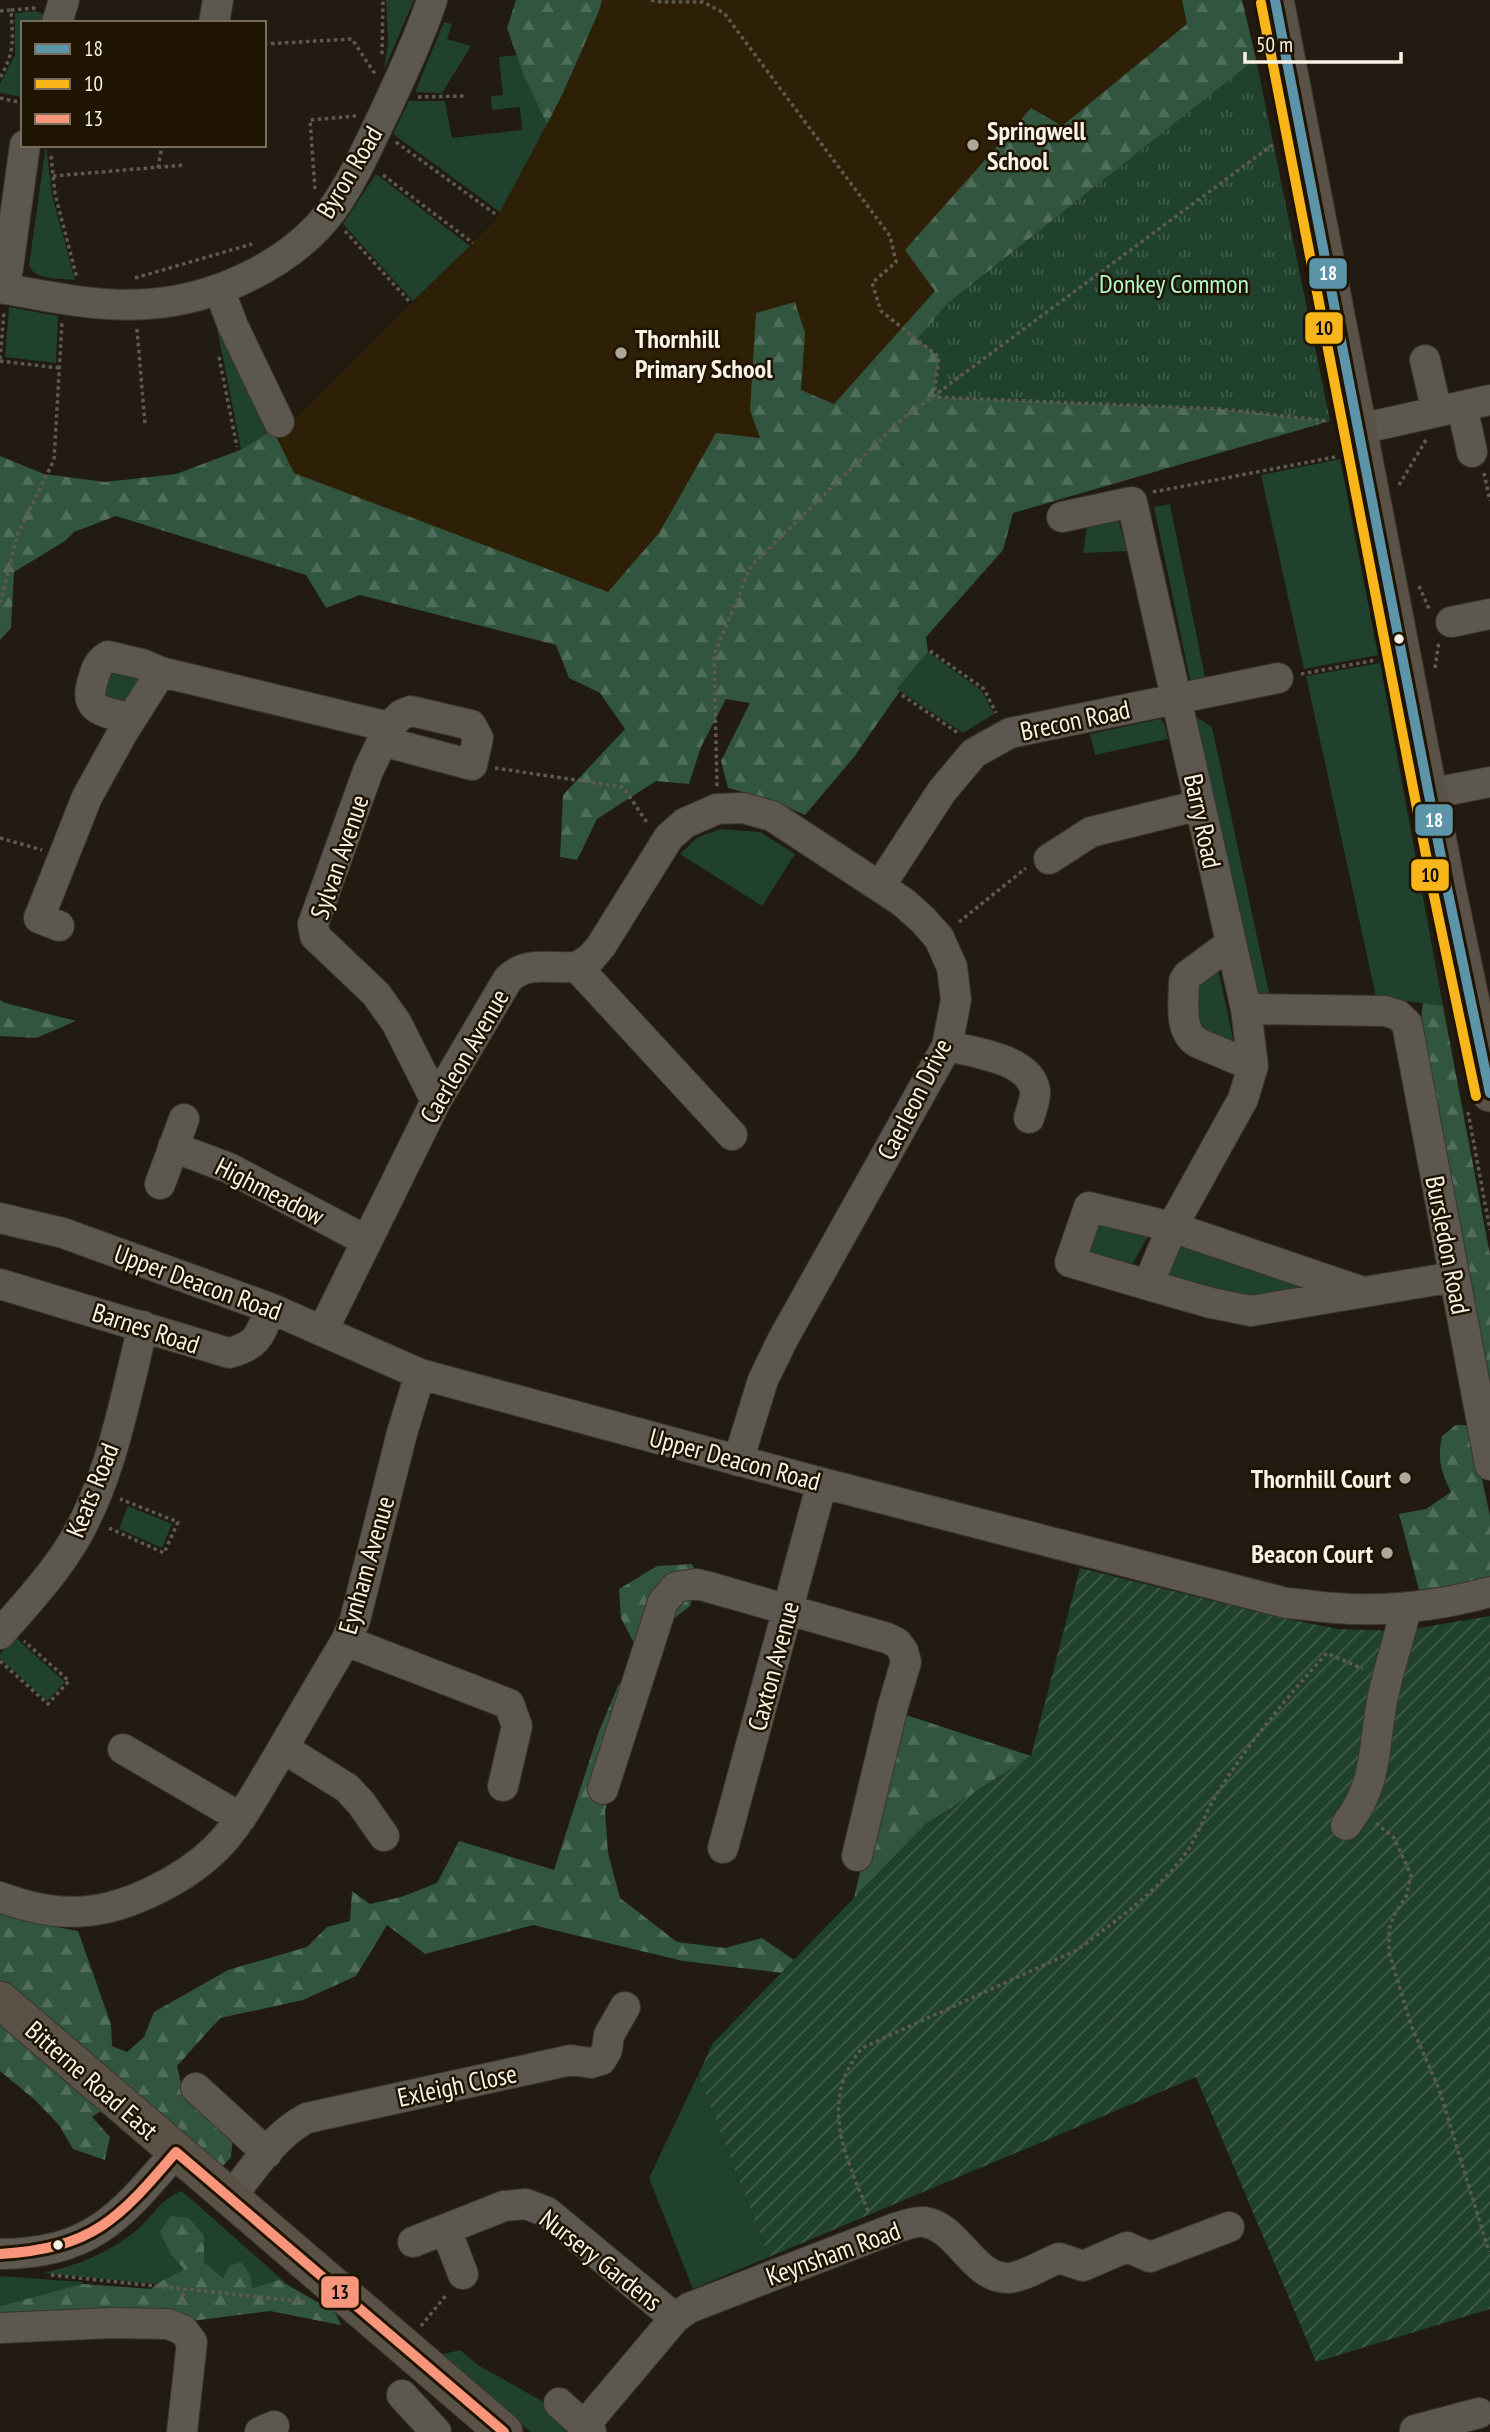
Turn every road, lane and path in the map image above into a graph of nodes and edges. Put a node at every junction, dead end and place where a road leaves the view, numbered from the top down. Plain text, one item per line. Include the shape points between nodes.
1 (64, 0) edge
2 (218, 0) edge
3 (383, 0) edge
4 (432, 0) edge
5 (651, 0) edge
6 (1275, 0) edge
7 (0, 11) edge
8 (58, 21) edge
9 (214, 21) edge
10 (266, 44) edge
11 (382, 55) dead end
12 (380, 67) dead end
13 (0, 78) edge
14 (465, 96) dead end
15 (0, 98) edge
16 (21, 103) edge
17 (384, 113) junction
18 (1280, 139) dead end
19 (25, 147) edge
20 (50, 147) edge
21 (162, 147) edge
22 (362, 159) junction
23 (185, 165) dead end
24 (158, 168) junction
25 (53, 176) junction
26 (498, 216) dead end
27 (324, 219) junction
28 (264, 240) dead end
29 (473, 243) dead end
30 (3, 288) edge
31 (219, 289) junction
32 (130, 293) junction
33 (72, 299) junction
34 (410, 302) dead end
35 (219, 357) dead end
36 (0, 360) edge
37 (1425, 360) dead end
38 (59, 368) junction
39 (933, 397) junction
40 (279, 422) dead end
41 (145, 424) dead end
42 (1457, 426) edge
43 (1347, 435) junction
44 (237, 447) dead end
45 (1392, 481) dead end
46 (1132, 502) junction
47 (1062, 517) dead end
48 (1414, 575) dead end
49 (0, 603) edge
50 (1490, 614) edge
51 (1439, 621) junction
52 (930, 651) dead end
53 (1383, 659) dead end
54 (161, 672) junction
55 (1434, 674) dead end
56 (1278, 678) joint
57 (902, 695) dead end
58 (1176, 699) junction
59 (131, 719) junction
60 (386, 734) junction
61 (994, 741) junction
62 (472, 765) joint
63 (1490, 782) edge
64 (1429, 794) junction
65 (1200, 805) junction
66 (717, 809) junction
67 (0, 838) edge
68 (664, 846) junction
69 (63, 856) junction
70 (1049, 859) joint
71 (880, 886) junction
72 (38, 918) dead end
73 (939, 938) junction
74 (1230, 944) junction
75 (577, 967) junction
76 (1246, 1009) junction
77 (947, 1046) junction
78 (1253, 1066) junction
79 (1478, 1099) edge
80 (436, 1101) junction
81 (1029, 1118) dead end
82 (184, 1119) dead end
83 (732, 1135) dead end
84 (173, 1147) junction
85 (160, 1184) dead end
86 (0, 1218) edge
87 (1172, 1227) junction
88 (1490, 1230) edge
89 (365, 1240) junction
90 (1454, 1277) junction
91 (0, 1284) edge
92 (1148, 1285) junction
93 (1364, 1292) junction
94 (270, 1308) junction
95 (143, 1325) junction
96 (323, 1330) junction
97 (420, 1374) junction
98 (738, 1461) junction
99 (1490, 1465) edge
100 (822, 1483) junction
101 (110, 1495) dead end
102 (85, 1518) junction
103 (1490, 1592) edge
104 (1406, 1608) junction
105 (788, 1611) junction
106 (4, 1630) edge
107 (346, 1641) junction
108 (0, 1661) edge
109 (1387, 1681) junction
110 (283, 1748) junction
111 (123, 1749) dead end
112 (503, 1786) dead end
113 (603, 1789) dead end
114 (1353, 1816) joint
115 (241, 1818) junction
116 (384, 1836) dead end
117 (723, 1848) dead end
118 (857, 1856) dead end
119 (0, 1897) edge
120 (0, 2000) edge
121 (625, 2007) dead end
122 (196, 2088) dead end
123 (176, 2152) junction
124 (267, 2153) junction
125 (230, 2198) junction
126 (1229, 2227) dead end
127 (446, 2230) junction
128 (878, 2235) junction
129 (413, 2242) dead end
130 (1489, 2252) edge
131 (0, 2254) edge
132 (40, 2274) dead end
133 (463, 2274) joint
134 (358, 2307) junction
135 (675, 2318) junction
136 (0, 2328) edge
137 (404, 2346) junction
138 (402, 2395) dead end
139 (559, 2403) dead end
140 (1479, 2413) dead end
141 (1447, 2427) edge
142 (493, 2429) edge
143 (588, 2429) edge
144 (1415, 2430) edge
145 (182, 2432) edge
146 (436, 2432) edge

1 - 8 street
2 - 9 street
3 - 11 path
4 - 17 street, Byron Road
5 - 39 path via 703,2 724,13 890,236 896,262 872,283 881,311 939,357
6 - 43 main road
7 - 13 path via 11,10 13,41
10 - 12 path via 352,39 378,79
14 - 17 path
15 - 16 path
17 - 22 street, Byron Road
17 - 26 path
17 - 27 path via 310,120
18 - 39 path
19 - 30 street
20 - 25 path
21 - 24 path
22 - 27 street, Byron Road
22 - 29 path
23 - 24 path
24 - 25 path
25 - 33 path via 81,293
27 - 31 street, Byron Road via 274,261
27 - 34 path
28 - 32 path
30 - 33 street, Byron Road
30 - 36 path
31 - 32 street, Byron Road via 170,301
31 - 40 street
32 - 33 street, Byron Road
32 - 41 path
33 - 38 path
35 - 44 path
36 - 38 path
37 - 42 street
38 - 49 path via 54,460 18,533
39 - 43 path via 1221,409
39 - 66 path via 901,420 751,566 714,655
42 - 43 street
42 - 45 path via 1395,493
43 - 46 path via 1144,494
43 - 64 main road
46 - 47 street
46 - 58 street, Barry Road
48 - 51 path
50 - 51 street
51 - 55 path
52 - 61 path via 984,689
53 - 56 path
54 - 59 street
54 - 59 street via 108,656 97,667 88,694 90,702
54 - 60 street
56 - 58 street
57 - 61 path
58 - 61 street, Brecon Road
58 - 65 street, Barry Road
59 - 69 street via 87,797
60 - 62 street
60 - 80 street, Sylvan Avenue via 368,771 313,924 314,936 376,994 396,1022
61 - 71 street via 974,753 942,791
62 - 68 path via 623,787
63 - 64 street
64 - 79 main road
65 - 70 street via 1091,832
65 - 74 street, Barry Road
66 - 68 street, Caerleon Drive via 684,822
66 - 71 street, Caerleon Drive via 743,808 772,816
67 - 69 path
68 - 75 street, Caerleon Drive via 601,946
69 - 72 street
70 - 73 path via 1038,858
71 - 73 street, Caerleon Drive
73 - 77 street, Caerleon Drive via 952,967 956,1000
74 - 76 street, Barry Road
74 - 78 street via 1184,981 1184,1030 1198,1043
75 - 80 street, Caerleon Avenue via 518,969
75 - 83 street
76 - 78 street, Barry Road
76 - 90 street, Bursledon Road via 1385,1011 1407,1024
77 - 81 street via 1015,1063 1030,1077 1036,1092
77 - 98 street, Caerleon Drive via 783,1339 764,1380
78 - 87 street, Barry Road via 1242,1098
79 - 88 path
80 - 89 street, Caerleon Avenue
82 - 84 street
84 - 85 street
84 - 89 street, Highmeadow via 229,1168
86 - 94 street, Upper Deacon Road via 63,1233
87 - 92 street, Barry Road
87 - 92 street via 1088,1207 1070,1262
87 - 93 street
89 - 96 street, Caerleon Avenue
90 - 93 street
90 - 99 street, Bursledon Road
91 - 95 street, Barnes Road
92 - 93 street via 1251,1311
94 - 95 street, Barnes Road via 262,1331 248,1348 229,1353
94 - 96 street, Upper Deacon Road
95 - 102 street, Keats Road via 101,1482
96 - 97 street, Upper Deacon Road
97 - 98 street, Upper Deacon Road
97 - 107 street, Eynham Avenue
98 - 100 street, Upper Deacon Road
100 - 104 street, Upper Deacon Road via 1286,1603
100 - 105 street, Caxton Avenue
101 - 102 path via 178,1522 164,1553
102 - 106 street, Keats Road via 68,1550
103 - 104 street, Upper Deacon Road
104 - 109 street
105 - 113 street via 696,1584 676,1587 663,1602
105 - 117 street, Caxton Avenue
105 - 118 street via 887,1638 903,1651 906,1662
106 - 108 path via 69,1681 48,1704
107 - 110 street, Eynham Avenue
107 - 112 street via 509,1704 517,1726
109 - 114 street via 1368,1786
109 - 128 path via 1327,1653 1251,1745 1184,1856 1104,1930 1077,1950 862,2048 842,2078 839,2125 846,2160
110 - 115 street, Eynham Avenue
110 - 116 street via 347,1788
111 - 115 street
114 - 130 path via 1394,1838 1411,1875 1406,1897 1389,1930 1389,1952 1411,2025 1439,2089
115 - 119 street, Eynham Avenue via 197,1865 135,1900 101,1911 64,1912
120 - 123 main road, Bitterne Road East
121 - 124 street, Exleigh Close via 601,2060 571,2060 307,2118
122 - 124 street
123 - 125 main road, Bitterne Road East
123 - 131 street via 107,2225 81,2240 50,2249
124 - 125 street, Exleigh Close
125 - 134 main road, Bitterne Road East
126 - 128 street, Keynsham Road via 1150,2257 1127,2247 1083,2266 1059,2258 1012,2278 983,2268 939,2226 922,2222
127 - 129 street, Nursery Gardens
127 - 133 street
127 - 135 street, Nursery Gardens via 504,2206 526,2204 547,2212
128 - 135 street, Keynsham Road via 689,2308
132 - 134 path
133 - 137 path
134 - 137 main road, Bitterne Road East
135 - 143 street, Keynsham Road
136 - 145 street via 133,2323 168,2324 183,2330 192,2342
137 - 142 main road, Bitterne Road East
138 - 146 street
139 - 143 street, Keynsham Road
140 - 141 street
141 - 144 street

